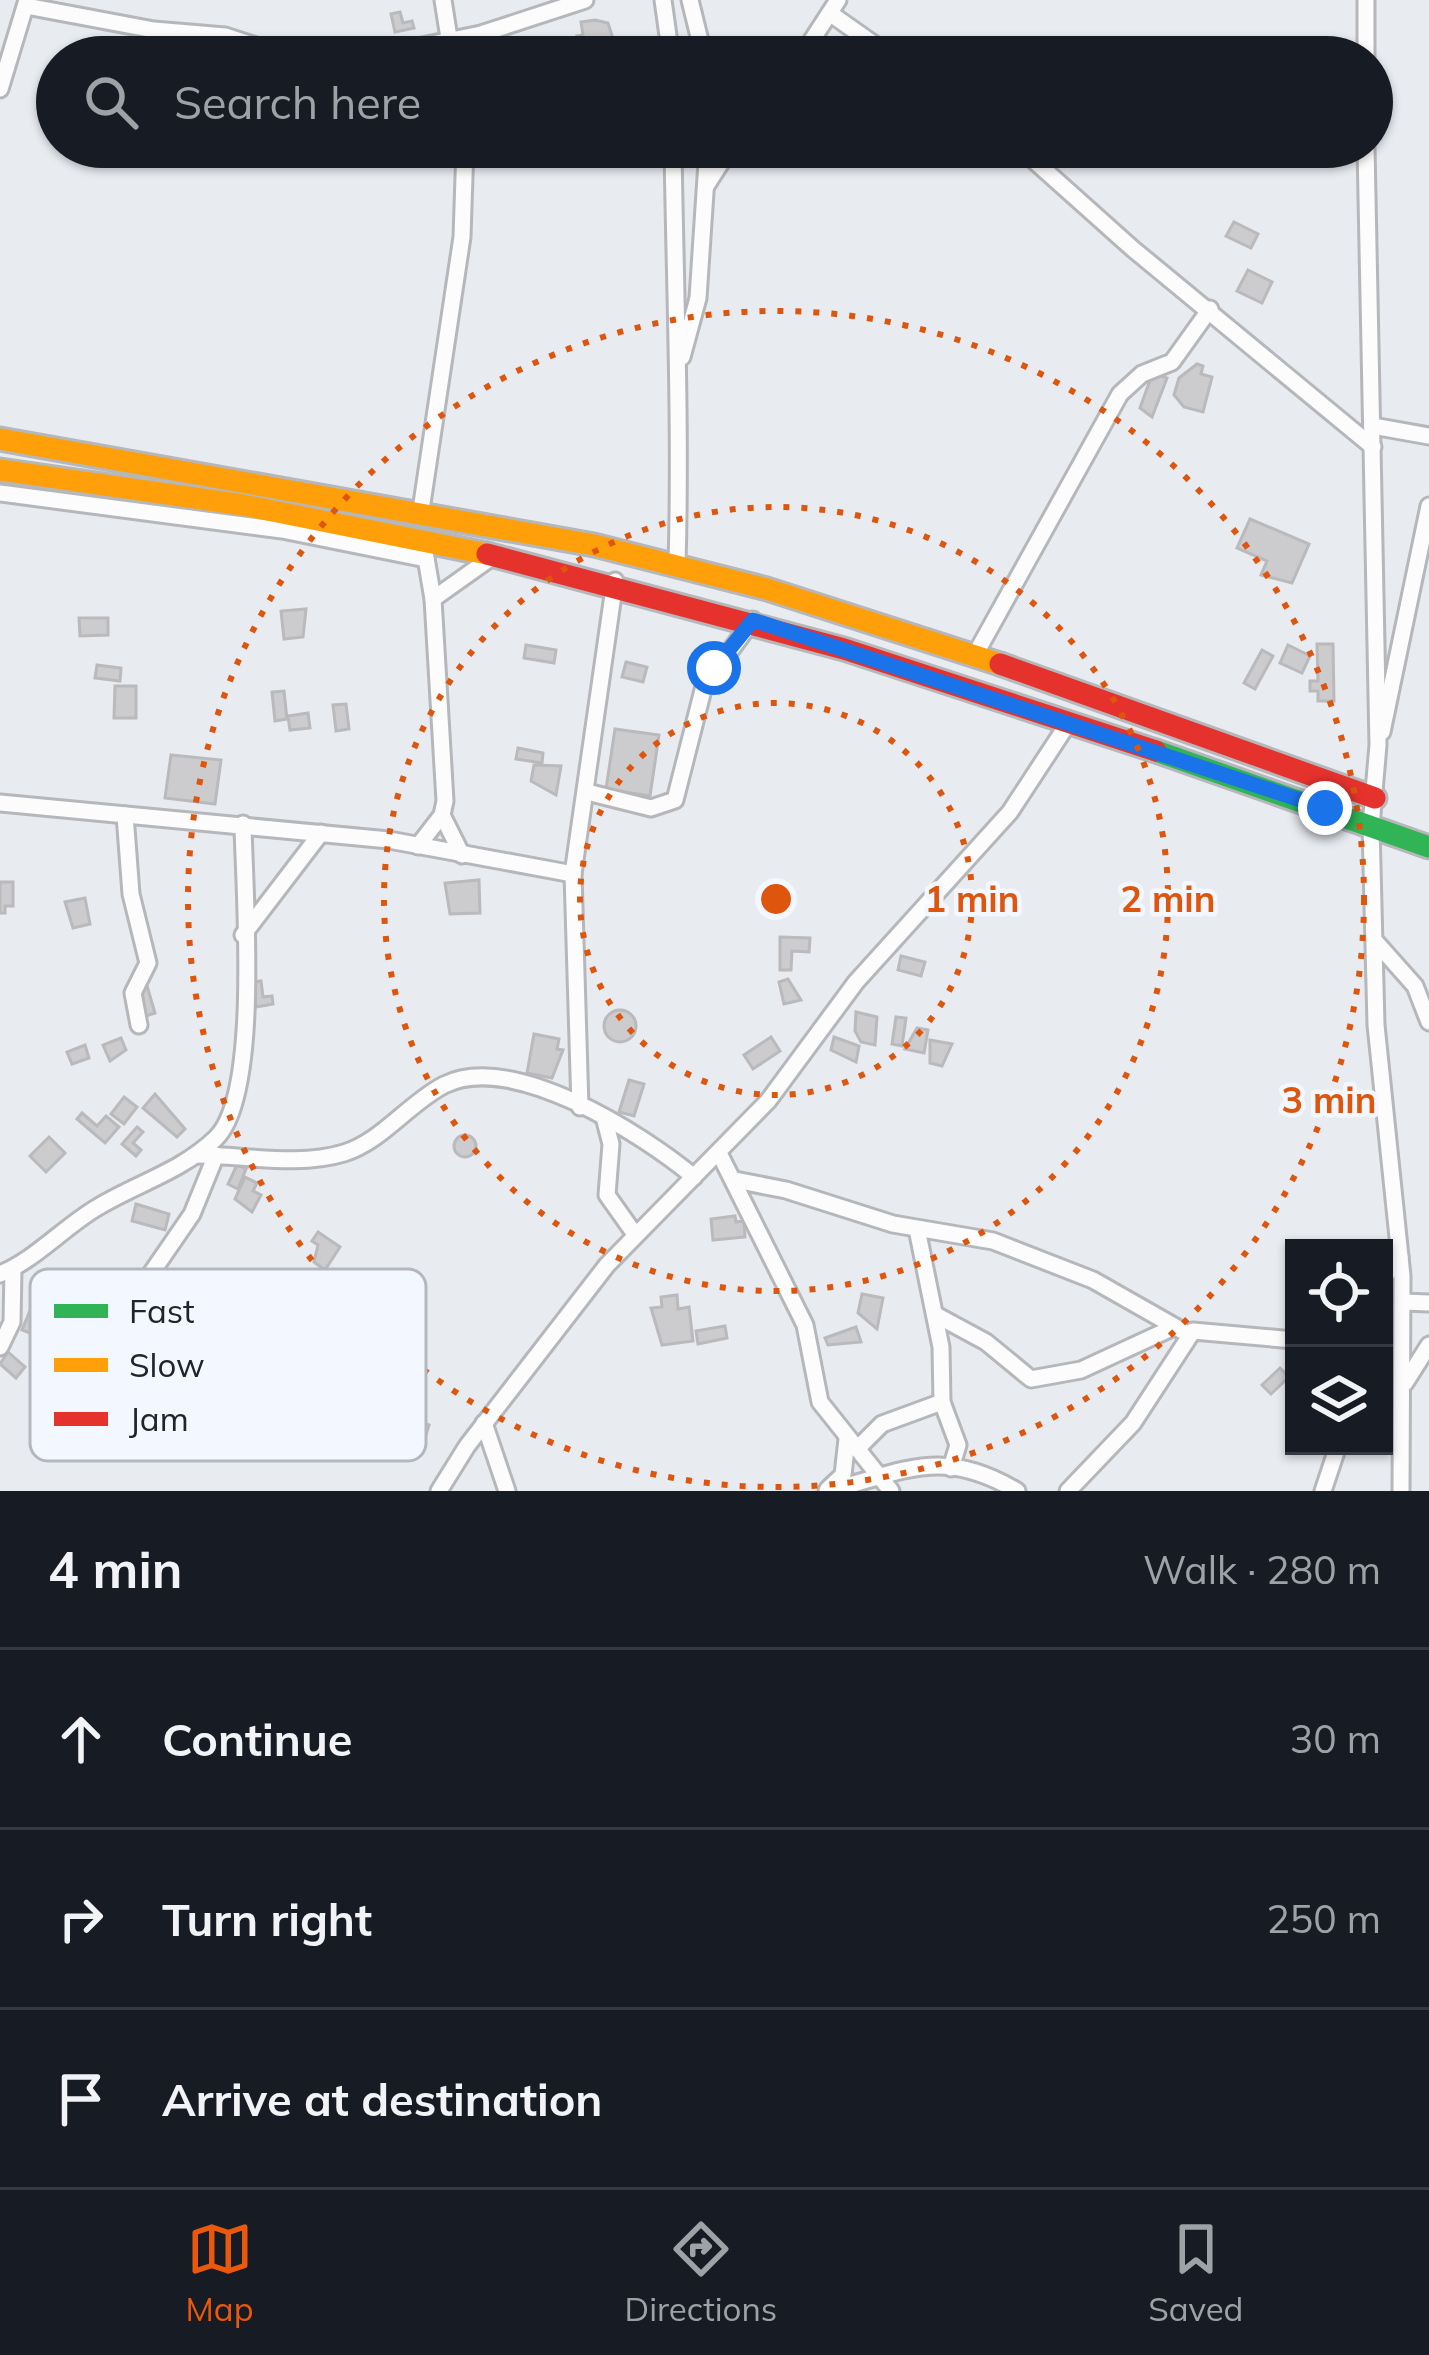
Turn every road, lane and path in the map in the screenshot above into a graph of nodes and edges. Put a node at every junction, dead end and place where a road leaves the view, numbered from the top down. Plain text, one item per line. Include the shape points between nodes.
1 (443, 0) edge
2 (585, 0) edge
3 (663, 0) edge
4 (690, 0) edge
5 (1366, 0) edge
6 (27, 3) edge
7 (835, 7) edge
8 (225, 36) edge
9 (448, 36) edge
10 (488, 36) edge
11 (668, 36) edge
12 (699, 36) edge
13 (815, 36) edge
14 (868, 36) edge
15 (1366, 36) edge
16 (0, 89) edge
17 (464, 168) edge
18 (673, 168) edge
19 (706, 168) edge
20 (718, 168) edge
21 (1044, 168) edge
22 (1366, 168) edge
23 (705, 189) junction
24 (1210, 309) junction
25 (682, 359) junction
26 (1373, 426) junction
27 (1429, 436) edge
28 (0, 439) edge
29 (1373, 447) junction
30 (0, 470) edge
31 (0, 494) edge
32 (1429, 506) edge
33 (421, 510) junction
34 (424, 548) junction
35 (497, 553) junction
36 (677, 565) junction
37 (615, 580) junction
38 (433, 598) junction
39 (753, 620) junction
40 (975, 655) junction
41 (1069, 722) junction
42 (1378, 745) junction
43 (586, 792) junction
44 (1375, 798) junction
45 (0, 803) edge
46 (125, 815) junction
47 (442, 815) junction
48 (243, 824) junction
49 (1371, 826) junction
50 (321, 833) junction
51 (418, 846) junction
52 (1429, 847) edge
53 (462, 855) junction
54 (572, 874) junction
55 (243, 935) junction
56 (1375, 941) junction
57 (1429, 1022) edge
58 (140, 1025) dead end
59 (580, 1107) junction
60 (604, 1117) junction
61 (718, 1153) junction
62 (196, 1155) junction
63 (216, 1155) junction
64 (694, 1177) junction
65 (735, 1180) junction
66 (917, 1229) junction
67 (634, 1233) junction
68 (1400, 1257) junction
69 (1393, 1266) edge
70 (154, 1269) edge
71 (6, 1271) edge
72 (1403, 1302) junction
73 (1429, 1303) edge
74 (936, 1315) junction
75 (1181, 1331) junction
76 (1285, 1339) edge
77 (1429, 1345) edge
78 (0, 1347) edge
79 (1404, 1386) junction
80 (942, 1402) junction
81 (484, 1423) junction
82 (852, 1444) junction
83 (1335, 1455) edge
84 (951, 1468) junction
85 (888, 1484) edge
86 (439, 1491) edge
87 (507, 1491) edge
88 (826, 1491) edge
89 (1017, 1491) edge
90 (1068, 1491) edge
91 (1323, 1491) edge
92 (1401, 1491) edge

1 - 9 street
2 - 10 street
3 - 11 street
4 - 12 street
5 - 15 street
6 - 8 street
6 - 16 street
7 - 13 street
7 - 14 street
17 - 33 street via 462,237
18 - 25 street
19 - 23 street
20 - 23 street
21 - 24 street
22 - 26 street
23 - 25 street via 698,298
24 - 29 street
24 - 40 street via 1172,362 1120,394
25 - 36 street
26 - 27 street
26 - 29 street
28 - 33 main road
29 - 42 street
30 - 34 main road
31 - 34 street
32 - 42 street
33 - 36 main road
34 - 35 main road
34 - 38 street
35 - 37 main road
35 - 38 street
36 - 40 main road
37 - 39 main road
37 - 43 street
38 - 47 street
39 - 41 main road
39 - 43 street via 704,686 675,800 651,808
40 - 44 main road
41 - 49 main road
41 - 61 street via 989,837 856,982 768,1101
42 - 44 street
43 - 54 street
44 - 49 street
45 - 46 street
46 - 48 street
46 - 58 street via 129,881 148,963 133,993
47 - 51 street
47 - 53 street
48 - 50 street
48 - 55 street
49 - 52 main road
49 - 56 street
50 - 51 street
50 - 55 street
51 - 53 street
53 - 54 street
54 - 59 street
55 - 62 street via 240,1093 232,1119
56 - 57 street via 1415,986
56 - 68 street
59 - 60 street
59 - 63 street via 508,1078 467,1075 342,1154
60 - 64 street
60 - 67 street via 607,1195
61 - 64 street
61 - 65 street
62 - 63 street
62 - 71 street via 83,1215
63 - 70 street via 192,1214
64 - 67 street
65 - 66 street
65 - 82 street via 805,1324 820,1402
66 - 74 street
66 - 75 street via 1005,1245 1093,1280
67 - 81 street
68 - 69 street
68 - 72 street
71 - 78 street via 12,1322
72 - 73 street
72 - 79 street
74 - 75 street via 1031,1379 1081,1370
74 - 80 street
75 - 76 street
75 - 90 street via 1133,1423
77 - 79 street
79 - 92 street
80 - 82 street
80 - 84 street via 958,1445
81 - 86 street
81 - 87 street
82 - 85 street
82 - 88 street via 843,1475
83 - 91 street
84 - 85 street via 914,1464
84 - 89 street
85 - 88 street

